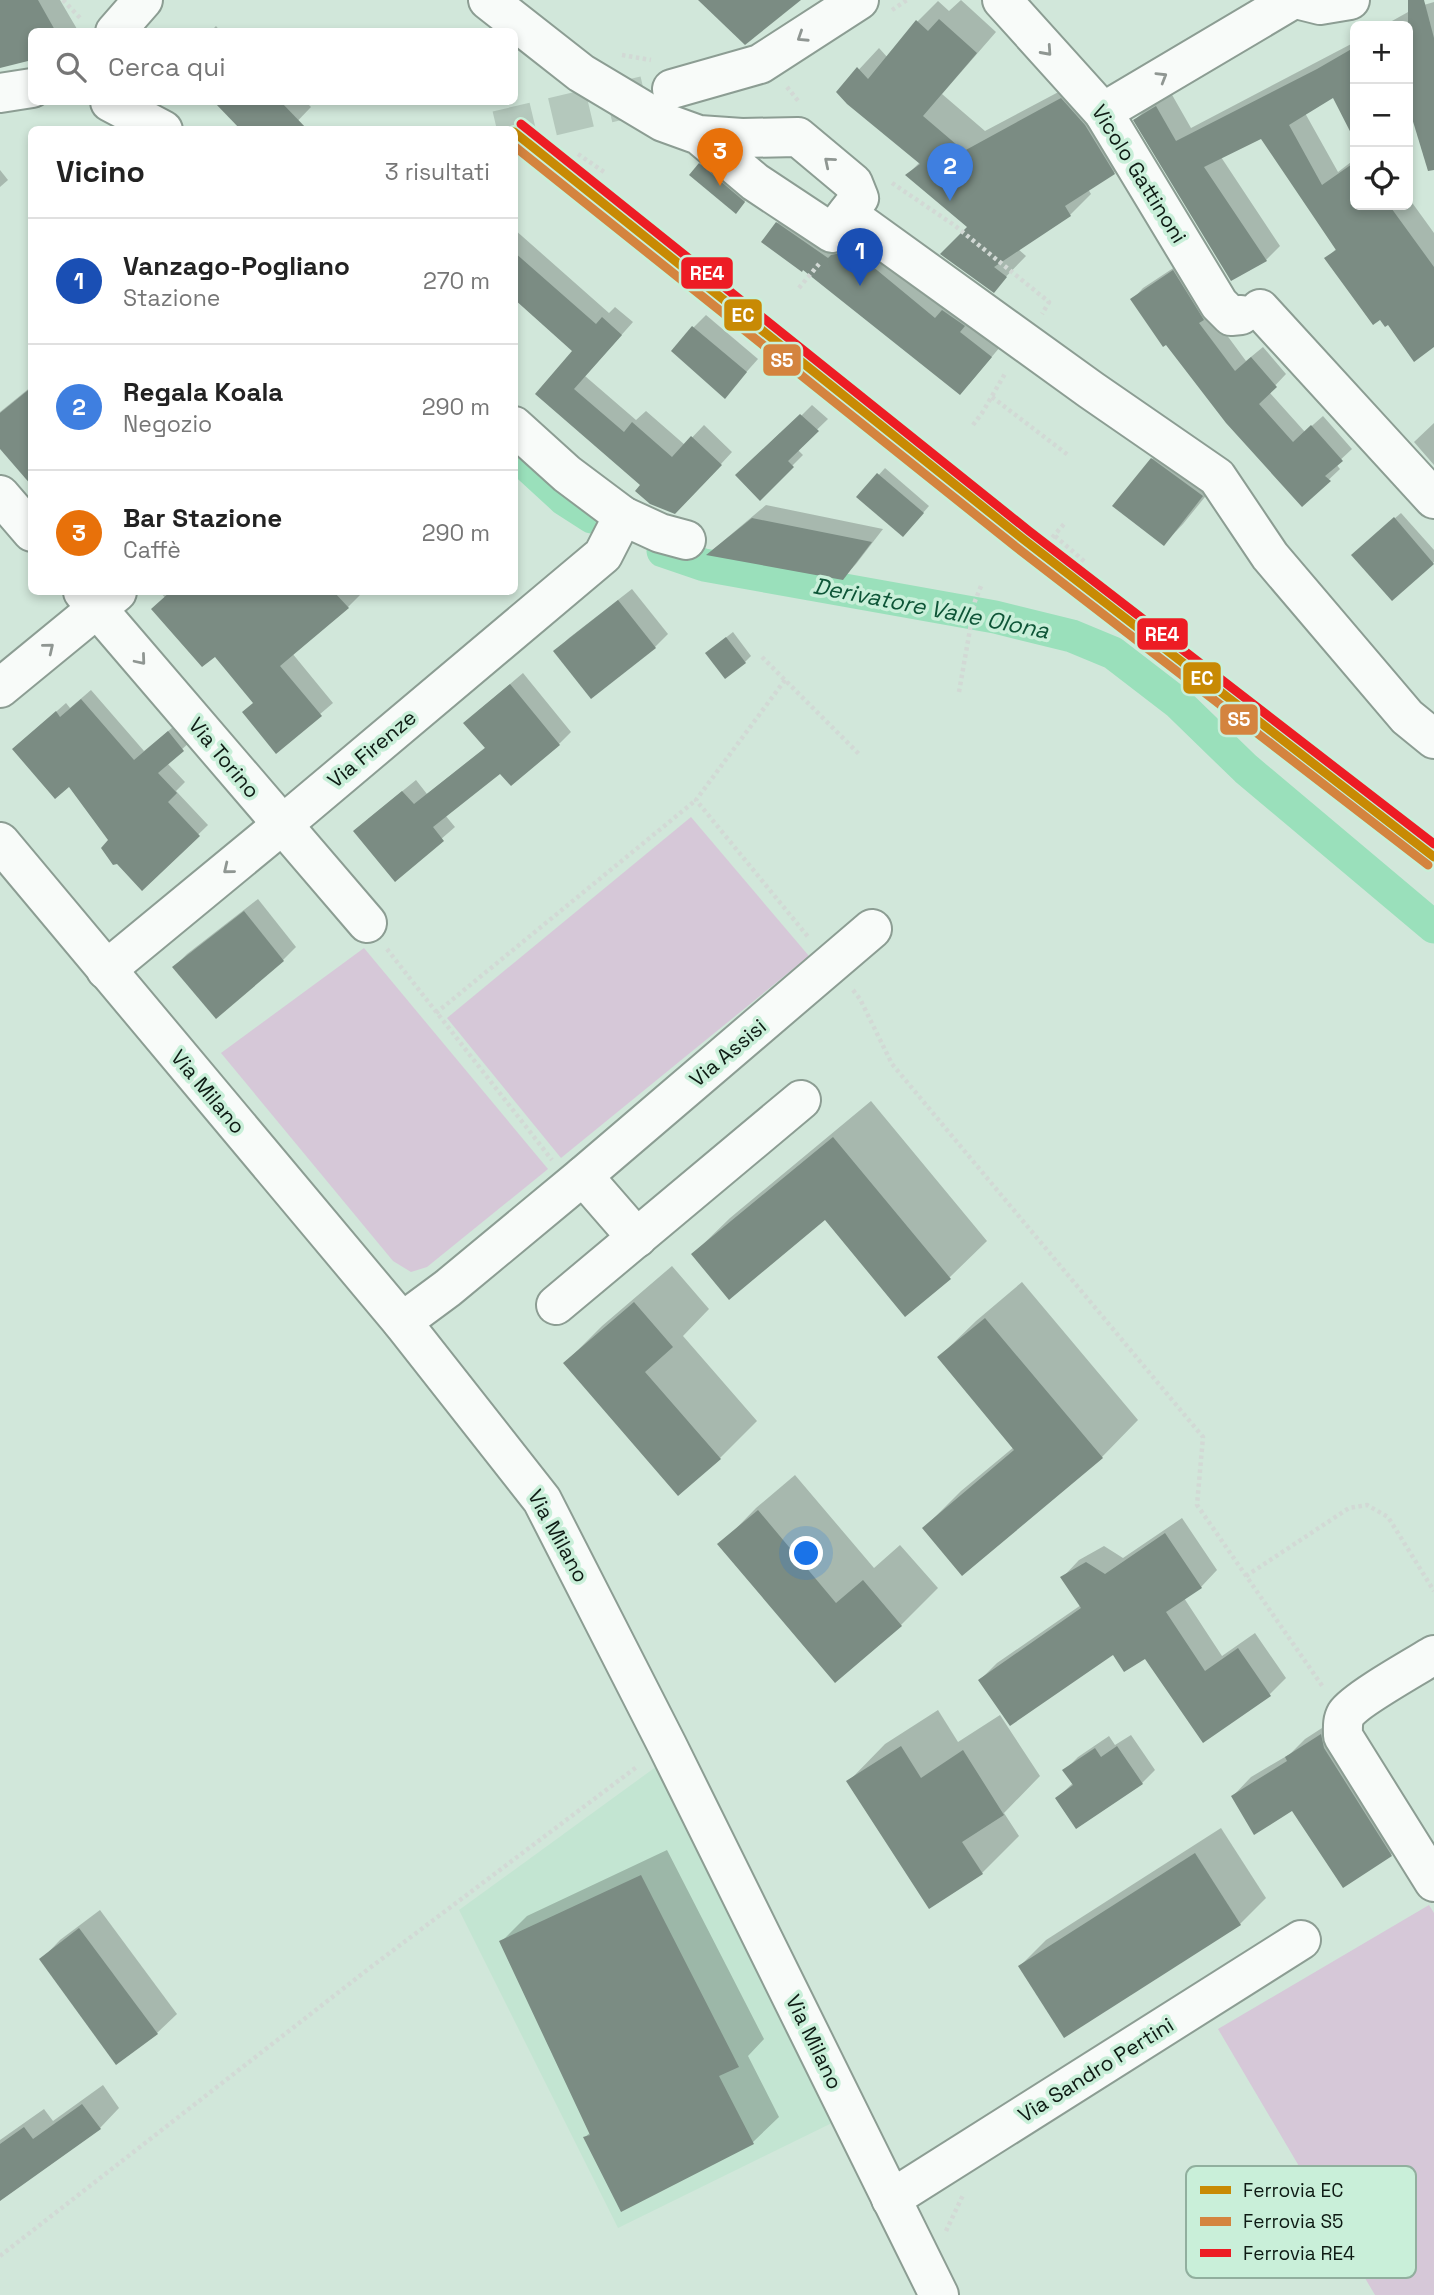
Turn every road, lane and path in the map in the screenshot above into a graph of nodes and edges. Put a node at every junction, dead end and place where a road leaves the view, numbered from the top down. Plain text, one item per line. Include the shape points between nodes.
1 (63, 0) edge
2 (143, 0) edge
3 (488, 0) edge
4 (859, 0) edge
5 (1002, 0) edge
6 (1292, 0) edge
7 (1300, 0) edge
8 (1350, 0) edge
9 (100, 27) edge
10 (28, 89) edge
11 (672, 89) tunnel mouth
12 (0, 93) edge
13 (116, 105) edge
14 (1103, 112) junction
15 (155, 126) edge
16 (699, 135) junction
17 (578, 154) dead end
18 (605, 170) dead end
19 (847, 214) junction
20 (823, 260) dead end
21 (799, 288) dead end
22 (992, 397) dead end
23 (982, 413) dead end
24 (973, 425) dead end
25 (518, 430) edge
26 (1068, 456) dead end
27 (0, 495) edge
28 (1434, 499) edge
29 (623, 516) junction
30 (1065, 523) dead end
31 (28, 527) edge
32 (1055, 536) junction
33 (686, 540) dead end
34 (1043, 548) dead end
35 (1085, 562) dead end
36 (981, 586) dead end
37 (99, 597) edge
38 (762, 657) dead end
39 (785, 680) junction
40 (0, 688) edge
41 (959, 692) dead end
42 (1434, 739) edge
43 (859, 754) dead end
44 (696, 800) junction
45 (280, 824) junction
46 (0, 842) edge
47 (367, 923) joint
48 (873, 929) dead end
49 (831, 965) junction
50 (106, 970) junction
51 (436, 1013) junction
52 (802, 1100) dead end
53 (578, 1180) junction
54 (636, 1238) junction
55 (556, 1305) dead end
56 (402, 1322) junction
57 (1246, 1576) junction
58 (1434, 1591) edge
59 (1434, 1655) edge
60 (1345, 1716) junction
61 (667, 1745) junction
62 (1434, 1882) edge
63 (1301, 1940) dead end
64 (891, 2199) junction
65 (0, 2256) edge
66 (939, 2295) edge

1 - 9 path
2 - 9 street
3 - 16 street via 581,73 663,122
4 -> 11 street via 760,64
5 -> 14 street, Vicolo Gattinoni
14 -> 6 street
7 - 8 street via 1320,5
10 - 12 street
13 - 15 street
14 - 28 street, Vicolo Gattinoni via 1219,304 1231,316 1251,312
16 - 19 street via 755,182 832,233
19 -> 16 street via 859,198 853,183 798,137
17 - 18 path
19 - 42 street via 1217,477 1270,556 1407,717
20 - 21 path
22 - 26 path
23 - 24 path
25 - 29 street
27 - 31 street
29 - 33 street
29 - 45 street, Via Firenze via 603,555
30 - 32 path
32 - 34 path
32 - 35 path
36 - 41 path
40 -> 37 street
37 -> 45 street, Via Torino
38 - 39 path
39 - 43 path
39 - 44 path
44 - 49 path
44 - 51 path
45 - 47 street, Via Torino
45 -> 50 street, Via Firenze
46 - 50 street, Via Milano
47 - 51 path
48 - 49 street, Via Assisi
49 - 53 street, Via Assisi
49 - 57 path via 860,999 892,1064 1203,1437 1197,1505
50 - 56 street, Via Milano
51 - 53 path
52 - 54 street
53 - 54 street
53 - 56 street, Via Assisi
54 - 55 street
56 - 61 street, Via Milano via 542,1500
57 - 58 path via 1349,1508 1367,1505 1388,1517
57 - 60 path
59 - 60 street
60 - 62 street via 1343,1736
61 - 64 street, Via Milano
61 - 65 path via 371,1967
63 - 64 street, Via Sandro Pertini
64 - 66 street, Via Milano

